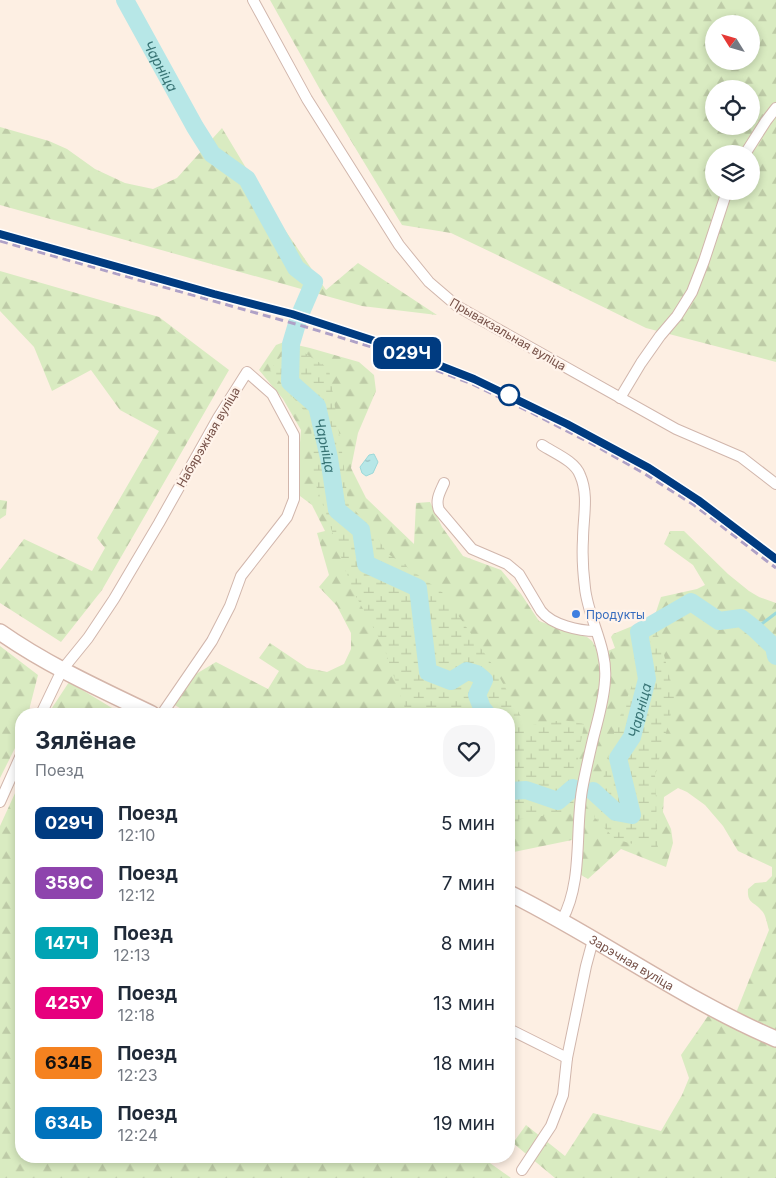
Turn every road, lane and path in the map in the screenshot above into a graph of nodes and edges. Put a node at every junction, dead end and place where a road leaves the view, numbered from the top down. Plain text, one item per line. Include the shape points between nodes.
1 (253, 0) edge
2 (776, 108) edge
3 (751, 145) edge
4 (724, 200) edge
5 (620, 398) junction
6 (542, 446) dead end
7 (444, 483) dead end
8 (776, 484) edge
9 (596, 631) junction
10 (0, 632) edge
11 (62, 670) junction
12 (44, 708) edge
13 (140, 708) edge
14 (166, 708) edge
15 (15, 768) edge
16 (0, 802) edge
17 (515, 896) edge
18 (562, 920) junction
19 (593, 940) junction
20 (515, 1032) edge
21 (776, 1039) edge
22 (568, 1058) junction
23 (522, 1170) dead end

1 - 5 street, Прывакзальная вуліца via 306,99 399,245 429,282 457,306
2 - 3 street
4 - 5 street via 692,292
5 - 8 street, Прывакзальная вуліца via 676,429 741,457
6 - 9 street via 567,460 580,472 584,485 585,589
7 - 9 street via 437,504 439,510 472,549 507,564 519,574 545,617 569,627
9 - 18 street via 606,678 582,792 571,902
10 - 11 street
11 - 12 street, Набярэжная вуліца
11 - 13 street
11 - 14 street, Набярэжная вуліца via 114,599 247,372 272,394 294,435 294,500 287,517 241,576 212,641
15 - 16 street
17 - 18 street, Зарэчная вуліца
18 - 19 street, Зарэчная вуліца
19 - 21 street, Зарэчная вуліца via 705,1004
19 - 22 street
20 - 22 street
22 - 23 street via 563,1095 551,1126

